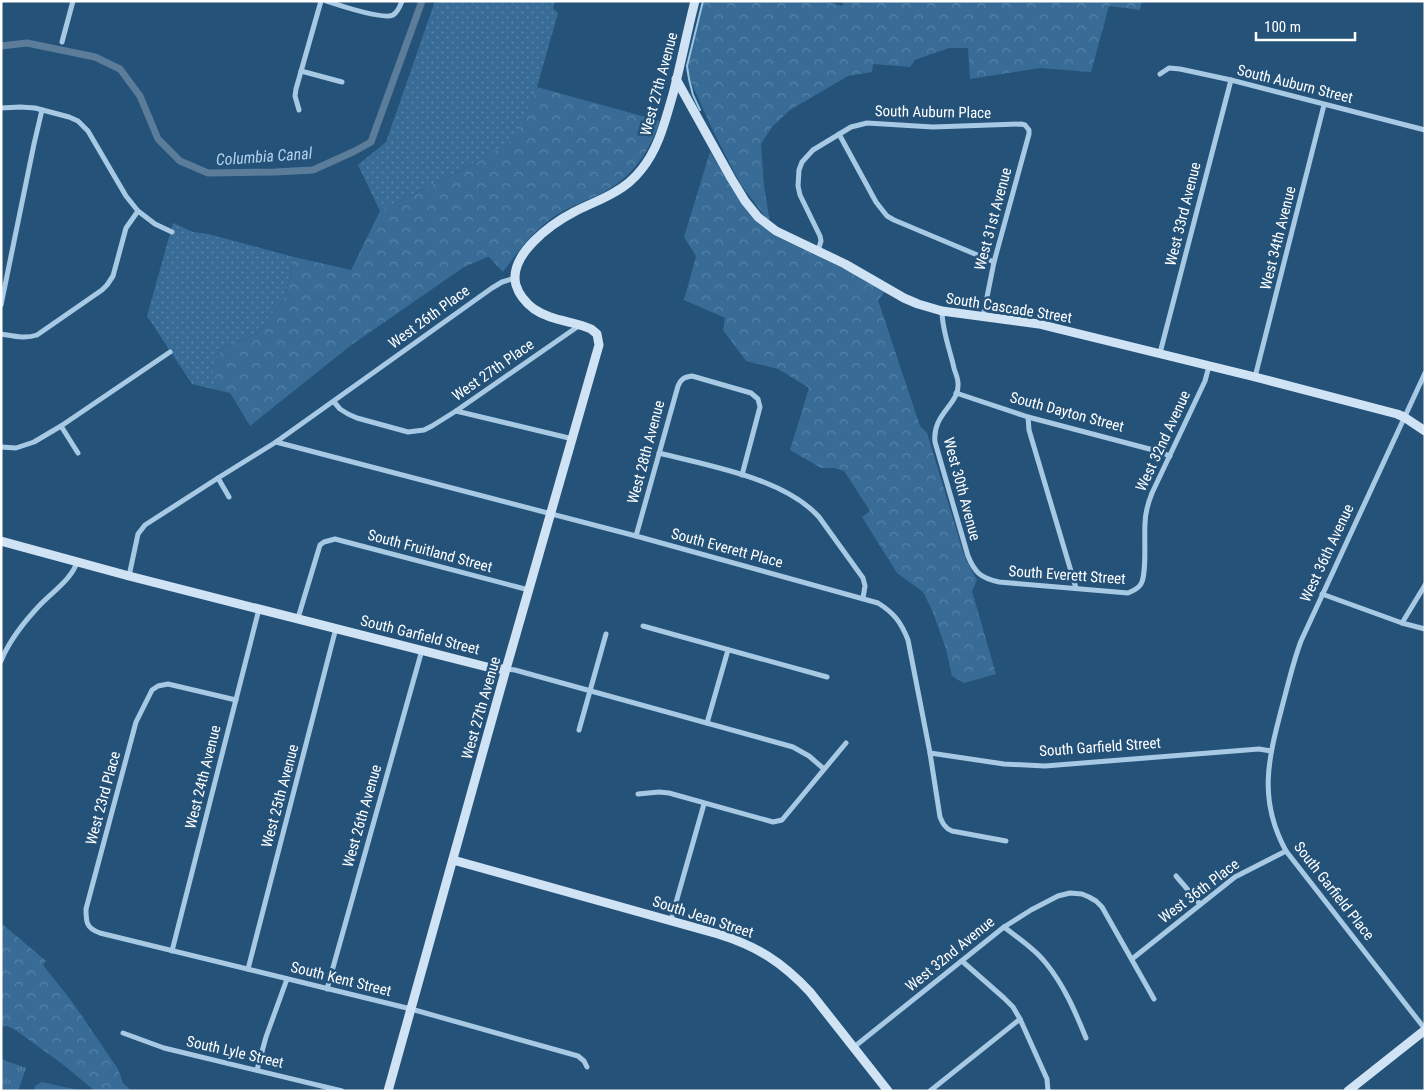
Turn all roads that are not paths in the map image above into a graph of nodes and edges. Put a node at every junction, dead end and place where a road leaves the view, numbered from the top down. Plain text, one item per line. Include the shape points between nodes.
1 (73, 1) edge
2 (321, 1) edge
3 (326, 1) edge
4 (402, 1) edge
5 (696, 1) edge
6 (62, 42) dead end
7 (301, 71) junction
8 (1160, 74) dead end
9 (676, 80) junction
10 (1231, 80) junction
11 (342, 82) dead end
12 (1324, 104) junction
13 (1, 108) edge
14 (42, 110) junction
15 (299, 110) dead end
16 (1027, 128) joint
17 (1425, 130) edge
18 (839, 134) junction
19 (138, 211) junction
20 (172, 232) dead end
21 (818, 251) junction
22 (994, 262) junction
23 (515, 278) junction
24 (1, 305) edge
25 (942, 311) junction
26 (983, 316) junction
27 (581, 325) junction
28 (1, 334) edge
29 (170, 352) dead end
30 (1160, 353) junction
31 (1209, 366) junction
32 (1425, 373) edge
33 (1255, 377) junction
34 (956, 393) junction
35 (334, 402) junction
36 (456, 411) junction
37 (1028, 417) junction
38 (1404, 417) junction
39 (61, 426) junction
40 (1425, 431) edge
41 (573, 440) junction
42 (276, 442) junction
43 (1, 447) edge
44 (78, 453) dead end
45 (659, 453) junction
46 (1170, 456) junction
47 (742, 475) junction
48 (218, 478) junction
49 (229, 497) dead end
50 (551, 514) junction
51 (636, 536) junction
52 (1, 541) edge
53 (77, 562) junction
54 (129, 576) junction
55 (991, 580) joint
56 (1425, 585) edge
57 (1140, 586) joint
58 (1076, 588) junction
59 (529, 590) junction
60 (1322, 594) junction
61 (862, 598) junction
62 (260, 609) junction
63 (298, 618) junction
64 (1402, 622) junction
65 (643, 626) dead end
66 (336, 628) junction
67 (1425, 629) edge
68 (606, 634) dead end
69 (422, 650) junction
70 (728, 650) junction
71 (1, 661) edge
72 (506, 669) junction
73 (827, 677) dead end
74 (590, 690) junction
75 (236, 700) junction
76 (706, 723) junction
77 (579, 730) dead end
78 (846, 743) dead end
79 (1271, 751) junction
80 (930, 753) junction
81 (824, 769) junction
82 (638, 794) dead end
83 (704, 804) junction
84 (1006, 841) dead end
85 (1286, 851) junction
86 (453, 860) junction
87 (1176, 876) dead end
88 (1200, 904) junction
89 (671, 920) junction
90 (87, 923) joint
91 (1004, 927) junction
92 (172, 951) junction
93 (1132, 959) junction
94 (962, 961) junction
95 (248, 969) junction
96 (287, 979) junction
97 (327, 989) junction
98 (1154, 999) dead end
99 (411, 1009) junction
100 (1020, 1019) junction
101 (1425, 1030) edge
102 (123, 1033) dead end
103 (1086, 1038) dead end
104 (854, 1047) junction
105 (587, 1067) dead end
106 (257, 1070) junction
107 (1048, 1090) edge
108 (342, 1091) edge
109 (388, 1091) edge
110 (888, 1091) edge
111 (930, 1091) edge
112 (1348, 1091) edge

1 - 6 street
2 - 7 street
3 - 4 street via 382,16 392,15
5 - 9 street, West 27th Avenue
7 - 11 street
7 - 15 street via 295,96
8 - 10 street, South Auburn Street via 1175,68
9 - 21 street, South Cascade Street via 750,208 776,231
9 - 23 street, West 27th Avenue via 661,135 641,170 614,193 546,230 521,257
10 - 12 street, South Auburn Street
10 - 30 street, West 33rd Avenue
12 - 17 street, South Auburn Street
12 - 33 street, West 34th Avenue
13 - 14 street
14 - 19 street via 69,117 83,126
14 - 24 street
16 - 18 street, South Auburn Place via 1021,124 933,127 867,123
16 - 22 street, West 31st Avenue
18 - 21 street via 812,150 799,170 800,195 820,236
18 - 22 street via 887,216
19 - 20 street
19 - 28 street via 126,228 113,276 102,290 37,336
21 - 25 street, South Cascade Street via 904,298
22 - 26 street, West 31st Avenue
23 - 27 street via 520,293 535,309
23 - 35 street, West 26th Place via 492,288
25 - 26 street, South Cascade Street
25 - 34 street via 958,383
26 - 30 street, South Cascade Street via 1039,324
27 - 36 street, West 27th Place
27 - 41 street, West 27th Avenue via 592,329 599,341
29 - 39 street
30 - 31 street, South Cascade Street
31 - 33 street, South Cascade Street
31 - 46 street, West 32nd Avenue
32 - 38 street, West 36th Avenue
33 - 38 street, South Cascade Street
34 - 37 street, South Dayton Street
34 - 55 street, West 30th Avenue via 937,422 935,442 968,556 980,575
35 - 36 street, West 27th Place via 357,418 408,432 432,426
35 - 42 street, West 26th Place
36 - 41 street
37 - 46 street, South Dayton Street
37 - 58 street via 1029,430
38 - 40 street, South Cascade Street
38 - 60 street, West 36th Avenue
39 - 43 street via 27,446
39 - 44 street
41 - 50 street, West 27th Avenue
42 - 48 street, West 26th Place
42 - 50 street, South Everett Place
45 - 47 street
45 - 47 street, West 28th Avenue via 680,380 692,376 751,393 758,399 760,407
45 - 51 street, West 28th Avenue
46 - 57 street, West 32nd Avenue via 1147,506
47 - 61 street via 778,489 812,509 863,578
48 - 49 street
48 - 54 street, West 26th Place via 141,529
50 - 51 street, South Everett Place
50 - 59 street, West 27th Avenue
51 - 61 street, South Everett Place
52 - 53 street, South Garfield Street
53 - 54 street, South Garfield Street
53 - 71 street via 72,573 19,630
54 - 62 street, South Garfield Street
55 - 58 street, South Everett Street
56 - 64 street
57 - 58 street, South Everett Street via 1128,593
59 - 63 street, South Fruitland Street via 335,539 320,545
59 - 72 street, West 27th Avenue
60 - 64 street
60 - 79 street, West 36th Avenue via 1296,653
61 - 80 street, South Everett Place via 887,609 905,632
62 - 63 street, South Garfield Street
62 - 75 street, West 24th Avenue
63 - 66 street, South Garfield Street
64 - 67 street
65 - 70 street
66 - 69 street, South Garfield Street
66 - 95 street, West 25th Avenue
68 - 74 street
69 - 72 street, South Garfield Street
69 - 97 street, West 26th Avenue
70 - 73 street
70 - 76 street
72 - 74 street, South Garfield Street
72 - 86 street, West 27th Avenue
74 - 76 street, South Garfield Street
74 - 77 street
75 - 90 street, West 23rd Place via 168,684 152,690 136,722 86,909
75 - 92 street, West 24th Avenue
76 - 81 street, South Garfield Street via 792,747
78 - 81 street
79 - 80 street, South Garfield Street via 1259,749 1045,766 1004,764
79 - 85 street, South Garfield Place via 1267,776 1269,806 1278,837
80 - 84 street, South Everett Place via 940,817 946,829
81 - 83 street via 778,822
82 - 83 street via 669,793
83 - 89 street
85 - 88 street, West 36th Place via 1235,877
85 - 101 street, South Garfield Place
86 - 89 street, South Jean Street
86 - 99 street, West 27th Avenue
87 - 88 street
88 - 93 street, West 36th Place
89 - 104 street, South Jean Street via 740,941 774,959 810,992
90 - 92 street, South Kent Street via 93,931
91 - 93 street, West 32nd Avenue via 1058,896 1082,894 1102,907
91 - 94 street, West 32nd Avenue
91 - 103 street via 1045,962 1072,1004
92 - 95 street, South Kent Street
93 - 98 street
94 - 100 street via 1004,998
94 - 104 street, West 32nd Avenue
95 - 96 street, South Kent Street
96 - 97 street, South Kent Street
96 - 106 street
97 - 99 street, South Kent Street
99 - 105 street, South Kent Street via 578,1056
99 - 109 street, West 27th Avenue
100 - 107 street via 1047,1079
100 - 111 street
101 - 112 street
102 - 106 street, South Lyle Street via 164,1048
104 - 110 street, South Jean Street
106 - 108 street, South Lyle Street

